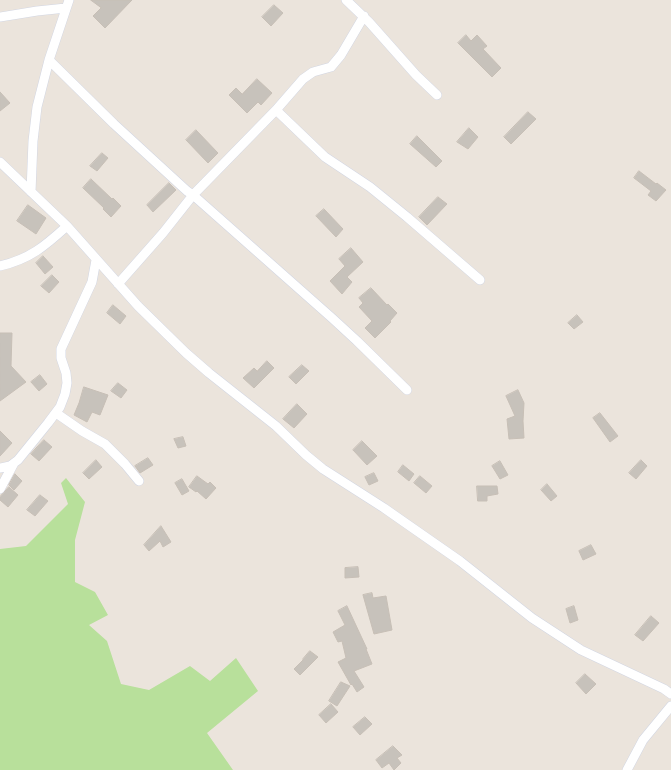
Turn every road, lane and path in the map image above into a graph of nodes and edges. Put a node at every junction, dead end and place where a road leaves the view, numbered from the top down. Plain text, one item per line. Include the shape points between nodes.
1 (346, 0) edge
2 (67, 4) edge
3 (364, 16) junction
4 (0, 17) edge
5 (49, 60) junction
6 (437, 95) dead end
7 (276, 110) junction
8 (0, 162) edge
9 (31, 192) junction
10 (193, 195) junction
11 (67, 226) junction
12 (96, 260) junction
13 (0, 266) edge
14 (480, 280) dead end
15 (118, 284) junction
16 (407, 390) dead end
17 (56, 413) junction
18 (14, 463) junction
19 (0, 468) edge
20 (139, 481) dead end
21 (0, 489) edge
22 (671, 694) edge
23 (671, 706) edge
24 (627, 770) edge

1 - 3 street
2 - 4 street
2 - 5 street
3 - 6 street
3 - 7 street via 331,67 313,72 303,79
5 - 9 street via 37,107
5 - 10 street via 114,124
7 - 10 street
7 - 14 street via 325,157 370,187
8 - 9 street
9 - 11 street
10 - 15 street via 163,234
10 - 16 street via 332,318
11 - 12 street
11 - 13 street via 34,253
12 - 15 street
12 - 17 street via 90,288 61,349 67,390
15 - 22 street via 186,353 276,426 323,470 384,508 460,561 532,618 581,650
17 - 18 street
17 - 20 street via 105,444
18 - 19 street
18 - 21 street
23 - 24 street via 643,740

